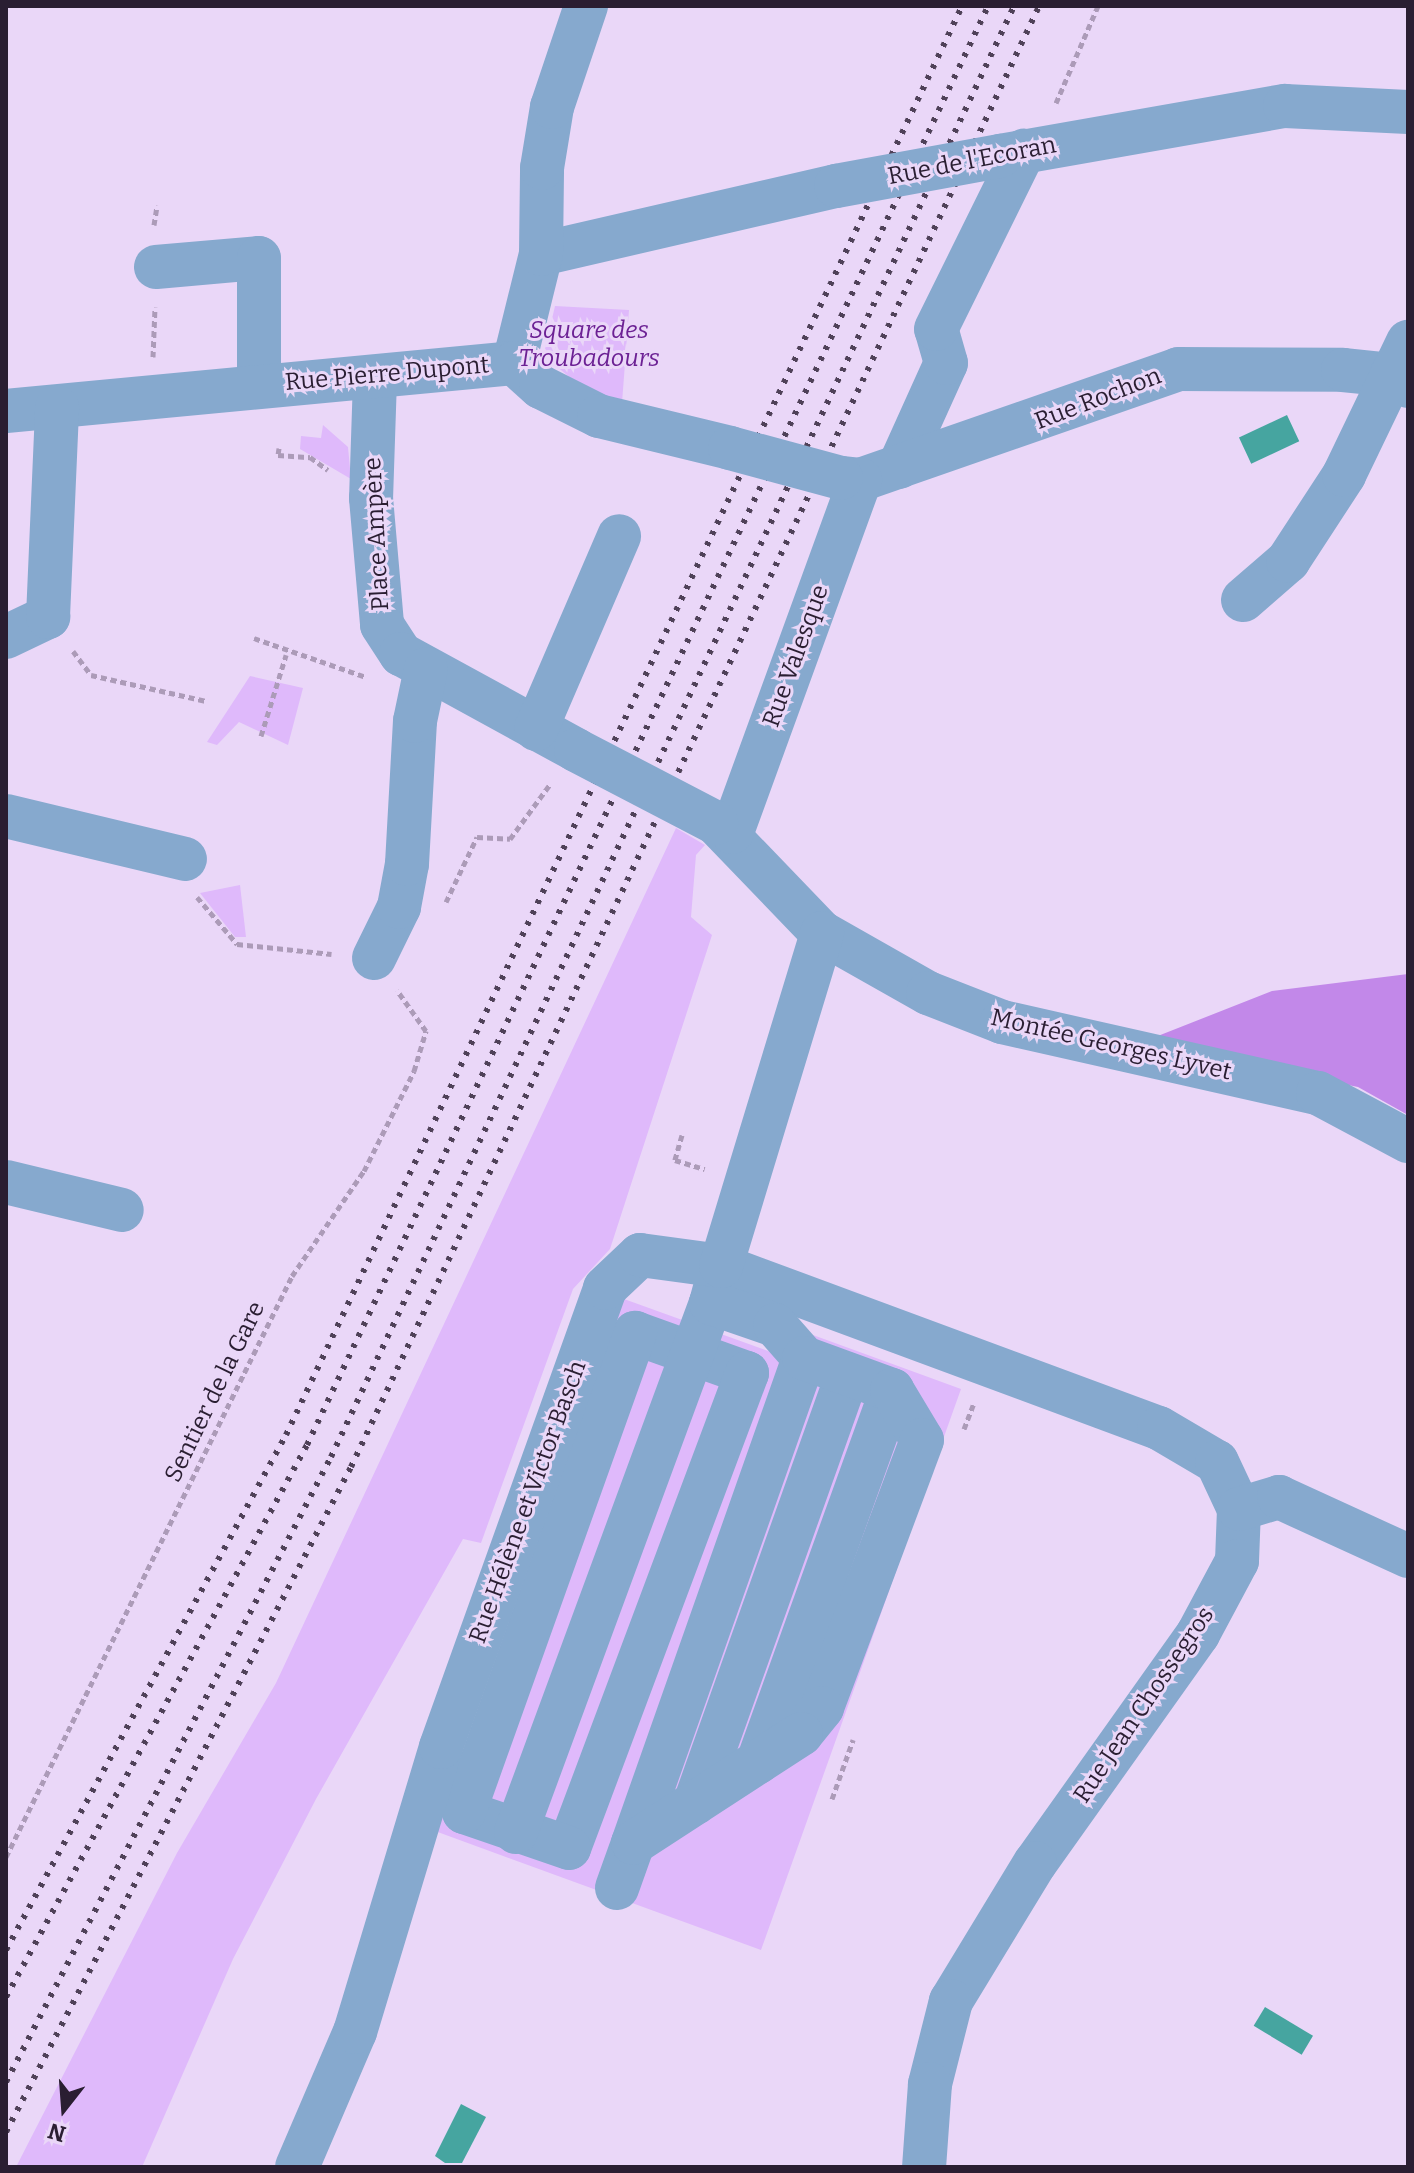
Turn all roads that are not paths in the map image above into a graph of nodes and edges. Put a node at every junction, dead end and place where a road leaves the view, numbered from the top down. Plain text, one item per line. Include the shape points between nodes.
1 (586, 6) edge
2 (1408, 112) edge
3 (1020, 151) junction
4 (541, 254) junction
5 (156, 267) road end
6 (514, 363) junction
7 (1402, 368) edge
8 (375, 379) junction
9 (259, 385) junction
10 (57, 407) junction
11 (6, 411) edge
12 (867, 475) junction
13 (619, 536) dead end
14 (1243, 600) dead end
15 (6, 637) edge
16 (424, 681) junction
17 (536, 729) junction
18 (6, 816) edge
19 (724, 828) junction
20 (185, 859) dead end
21 (822, 933) junction
22 (374, 958) road end
23 (1408, 1141) edge
24 (6, 1182) edge
25 (122, 1210) dead end
26 (716, 1285) junction
27 (693, 1354) junction
28 (804, 1358) junction
29 (848, 1374) junction
30 (594, 1449) junction
31 (649, 1471) junction
32 (705, 1493) junction
33 (1239, 1509) junction
34 (1408, 1556) edge
35 (552, 1565) junction
36 (607, 1585) junction
37 (695, 1803) junction
38 (516, 1832) junction
39 (633, 1843) junction
40 (617, 1888) dead end
41 (297, 2167) edge
42 (924, 2167) edge

1 - 4 street via 552,107 542,168
2 - 3 street, Rue de l'Ecoran via 1285,106
3 - 4 street, Rue de l'Ecoran, bridge via 836,186
3 - 12 street, Rue Valesque via 936,329 946,363
4 - 6 street
5 - 9 street via 259,258
6 - 8 street, Rue Pierre Dupont
6 - 12 street, Rue Pierre Dupont, bridge via 541,387 599,416
7 - 12 street, Rue Rochon via 1178,369
7 - 14 street via 1344,475 1288,561
8 - 9 street, Rue Pierre Dupont
8 - 16 street, Place Ampère via 371,498 382,625
9 - 10 street, Rue Pierre Dupont
10 - 11 street, Rue Pierre Dupont
10 - 15 street via 48,617
12 - 19 street, Rue Valesque
13 - 17 street
16 - 17 street, Montée Georges Lyvet
16 - 22 street via 407,864 399,907
17 - 19 street, Montée Georges Lyvet, bridge
18 - 20 street
19 - 21 street, Montée Georges Lyvet
21 - 23 street, Montée Georges Lyvet via 928,993 1002,1022 1318,1093
21 - 26 street
24 - 25 street
26 - 27 street
26 - 28 street via 775,1325
26 - 33 street, Rue Jean Chossegros via 1159,1428 1217,1462
26 - 41 street, Rue Hélène et Victor Basch via 640,1255 605,1288 441,1747 355,2032
27 - 30 street via 635,1333
27 - 31 street
27 - 32 street via 747,1373
28 - 29 street
28 - 39 street
29 - 37 street
29 - 37 street via 892,1390 758,1762
30 - 31 street
30 - 35 street
31 - 32 street
31 - 36 street
32 - 38 street via 671,1588 656,1603 569,1848
33 - 34 street via 1279,1497
33 - 42 street, Rue Jean Chossegros via 1237,1561 1198,1634 1035,1863 951,2001 930,2084
35 - 36 street
35 - 38 street via 464,1812
36 - 38 street
37 - 39 street
39 - 40 street

